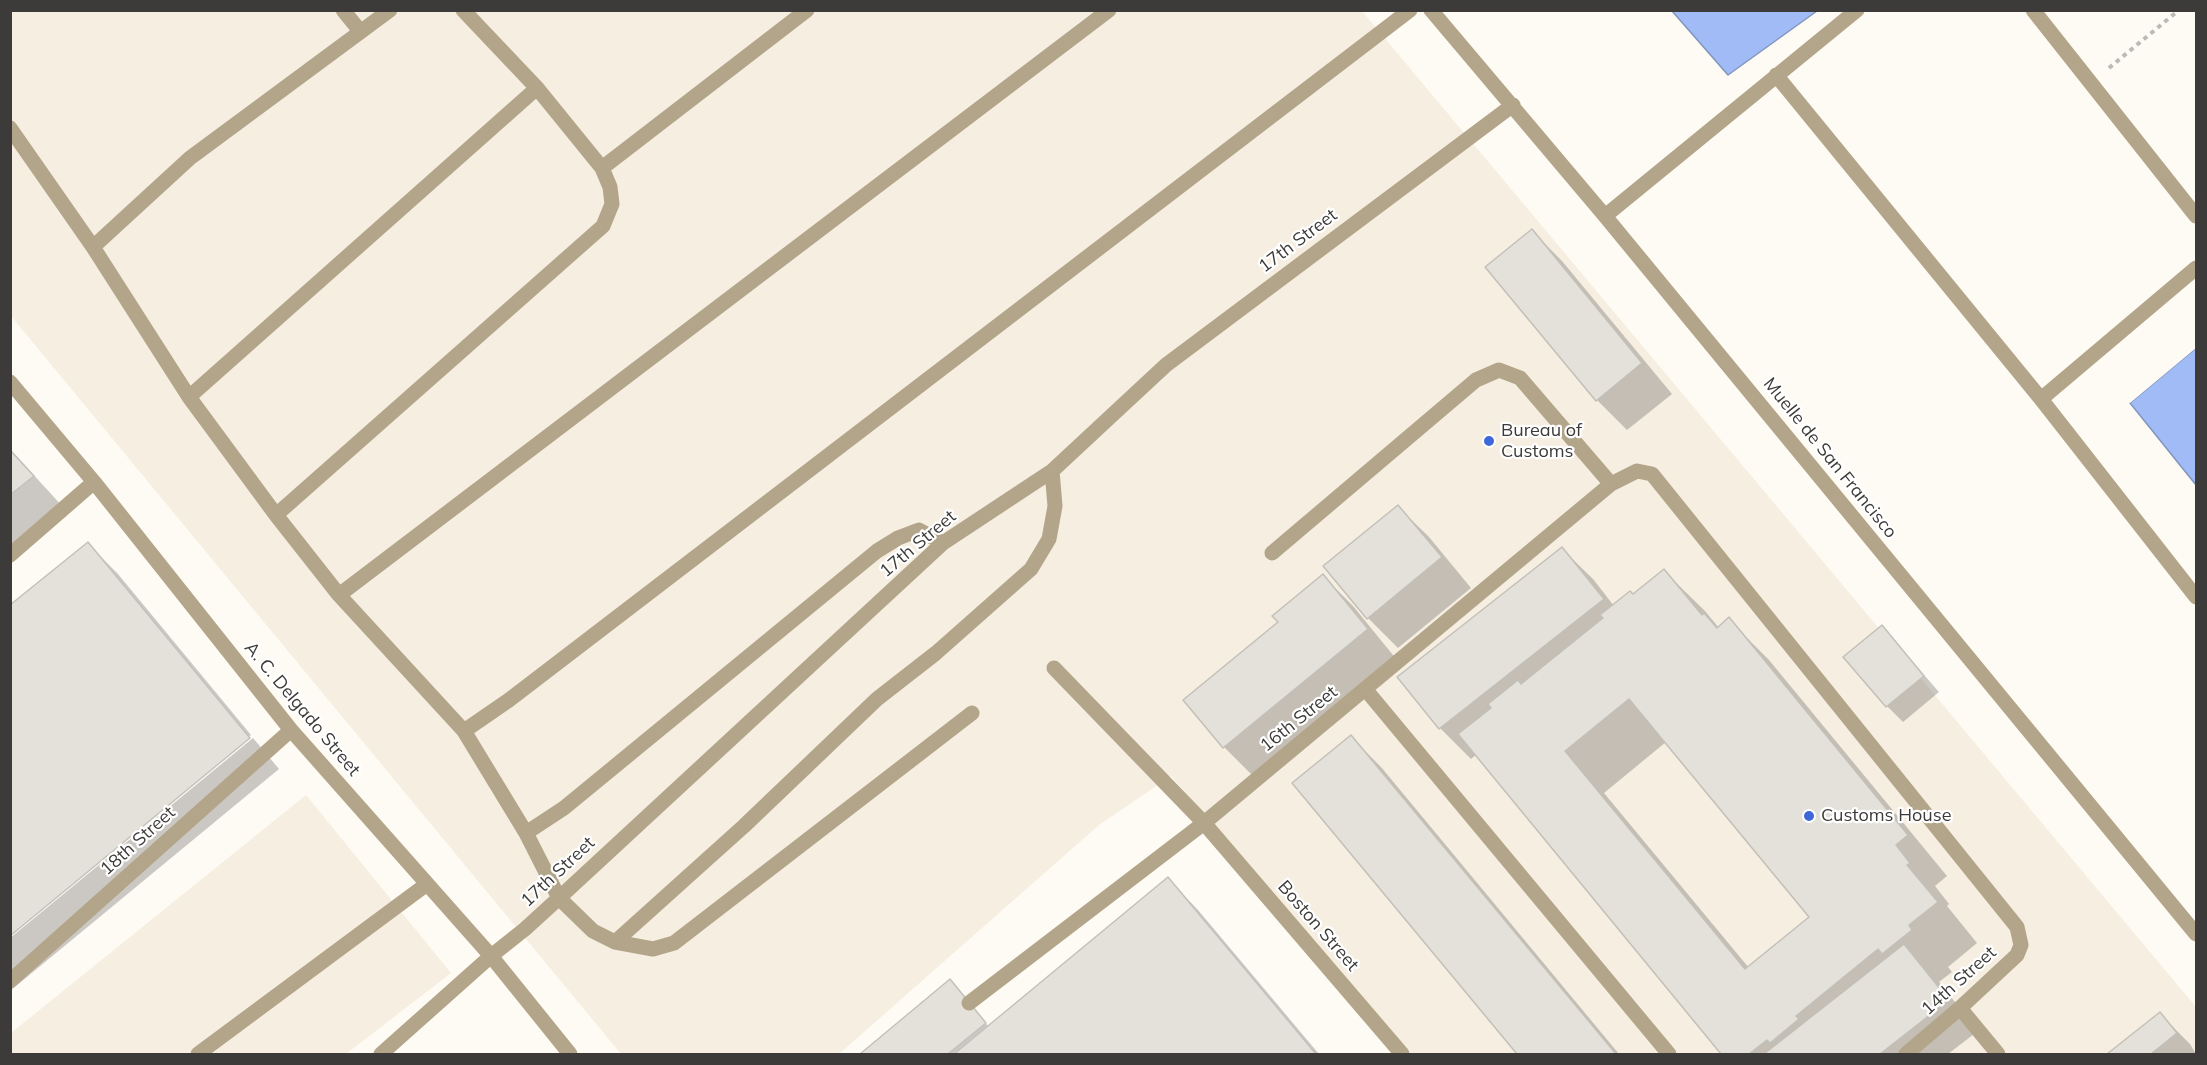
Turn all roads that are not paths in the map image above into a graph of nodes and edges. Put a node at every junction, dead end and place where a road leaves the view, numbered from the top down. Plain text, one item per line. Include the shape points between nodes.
1 (343, 10) edge
2 (390, 10) edge
3 (463, 10) edge
4 (807, 10) edge
5 (1109, 10) edge
6 (1410, 10) edge
7 (1431, 10) edge
8 (1857, 10) edge
9 (2033, 10) edge
10 (360, 31) junction
11 (1776, 75) junction
12 (537, 88) junction
13 (1513, 105) junction
14 (10, 128) edge
15 (602, 168) junction
16 (1605, 216) junction
17 (2196, 216) edge
18 (93, 247) junction
19 (2196, 268) edge
20 (10, 382) edge
21 (189, 397) junction
22 (2041, 399) junction
23 (1052, 471) junction
24 (94, 482) junction
25 (1611, 484) junction
26 (276, 515) junction
27 (943, 543) junction
28 (1272, 553) dead end
29 (10, 555) edge
30 (339, 595) junction
31 (2196, 597) edge
32 (1054, 668) dead end
33 (1366, 690) junction
34 (972, 713) dead end
35 (291, 730) junction
36 (464, 731) junction
37 (1204, 823) junction
38 (526, 833) junction
39 (427, 884) junction
40 (559, 898) junction
41 (2017, 927) joint
42 (2196, 933) edge
43 (615, 942) junction
44 (490, 956) junction
45 (10, 981) edge
46 (969, 1003) dead end
47 (1960, 1008) junction
48 (198, 1054) edge
49 (381, 1054) edge
50 (570, 1054) edge
51 (1402, 1054) edge
52 (1669, 1054) edge
53 (1906, 1054) edge
54 (1998, 1054) edge

1 - 10 street
2 - 10 street
3 - 12 street
4 - 15 street
5 - 30 street
6 - 36 street via 519,693
7 - 13 street, Muelle de San Francisco
8 - 11 street
9 - 17 street
10 - 18 street via 190,158
11 - 16 street
11 - 22 street
12 - 15 street
12 - 21 street
13 - 16 street, Muelle de San Francisco
13 - 23 street, 17th Street via 1166,365
14 - 18 street
15 - 26 street via 612,204 603,226
16 - 42 street, Muelle de San Francisco
18 - 21 street
19 - 22 street
20 - 24 street, A. C. Delgado Street
21 - 26 street
22 - 31 street
23 - 27 street, 17th Street
23 - 43 street via 1055,506 1049,538 1031,569 877,699
24 - 29 street
24 - 35 street, A. C. Delgado Street
25 - 28 street via 1520,378 1499,370 1476,380
25 - 33 street, 16th Street
25 - 41 street, 16th Street via 1637,471 1652,474
26 - 30 street
27 - 38 street via 919,530 877,551 564,808
27 - 40 street, 17th Street
30 - 36 street
32 - 37 street, Boston Street
33 - 37 street, 16th Street
33 - 52 street
34 - 43 street via 674,943 653,950
35 - 39 street, A. C. Delgado Street
35 - 45 street, 18th Street
36 - 38 street
37 - 46 street, 16th Street
37 - 51 street, Boston Street
38 - 40 street
39 - 44 street, A. C. Delgado Street
39 - 48 street
40 - 43 street via 593,931
40 - 44 street, 17th Street
41 - 47 street, 14th Street via 2021,945 2017,955
44 - 49 street, 17th Street
44 - 50 street, A. C. Delgado Street
47 - 53 street, 14th Street
47 - 54 street

